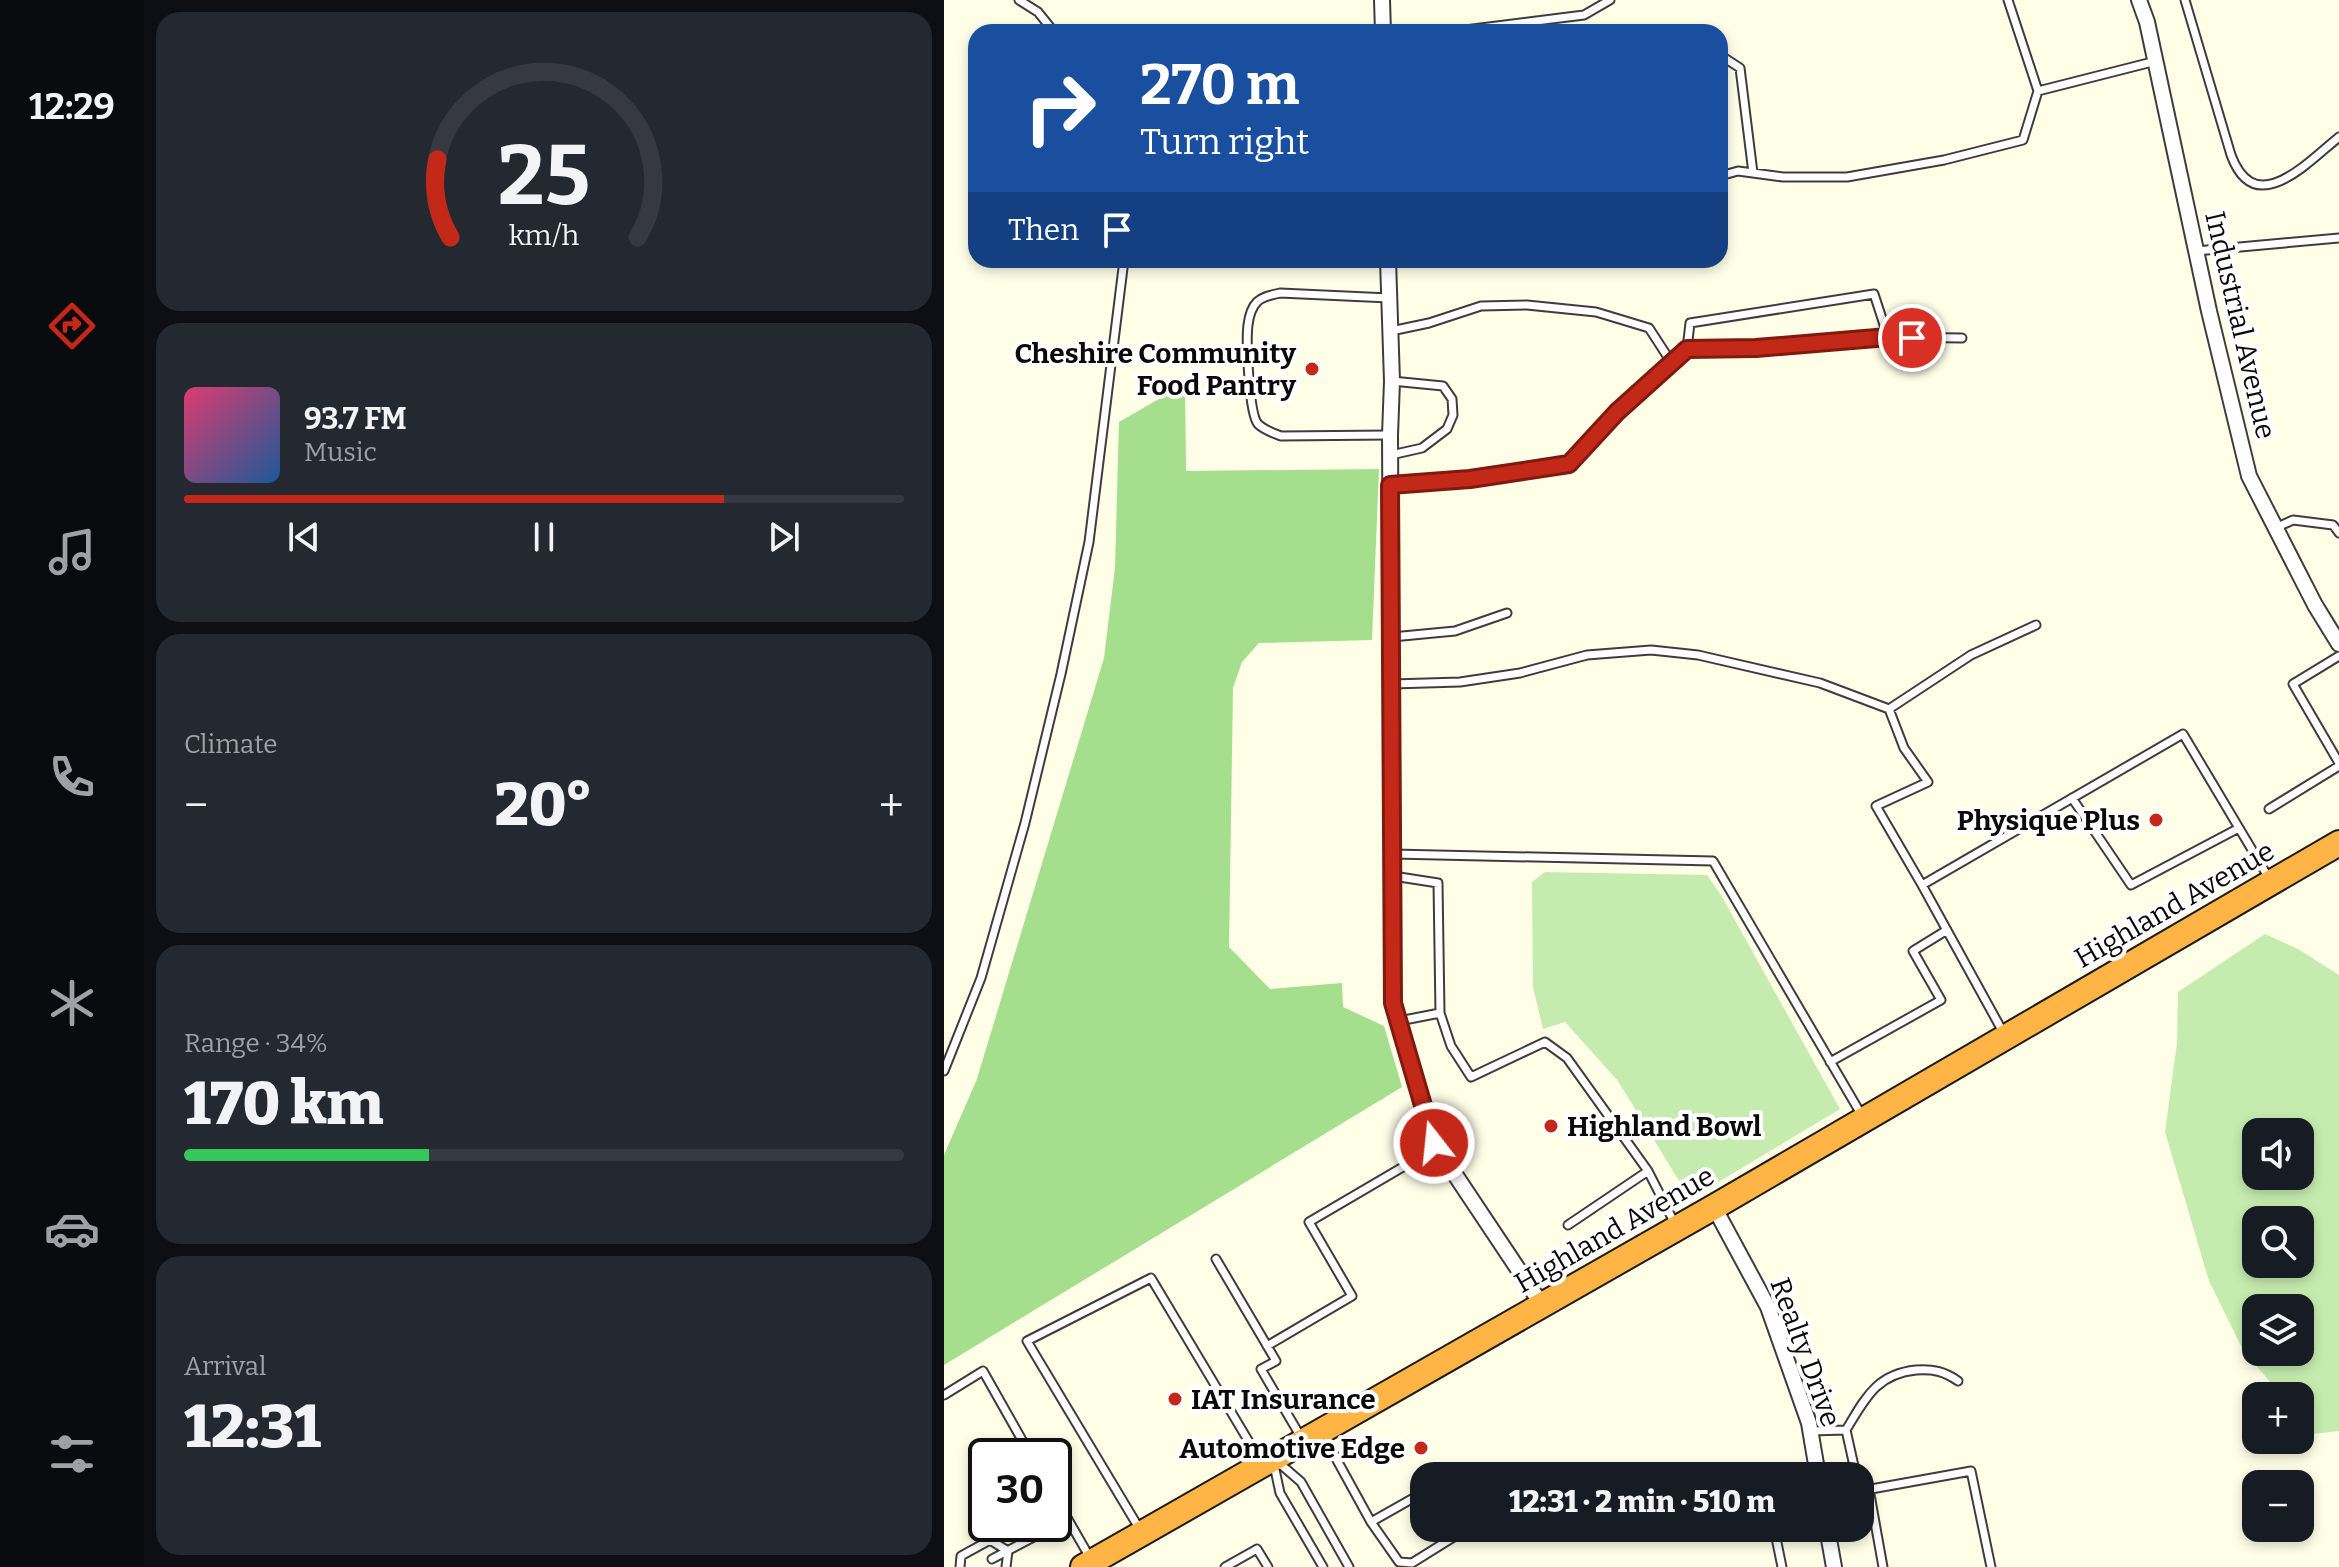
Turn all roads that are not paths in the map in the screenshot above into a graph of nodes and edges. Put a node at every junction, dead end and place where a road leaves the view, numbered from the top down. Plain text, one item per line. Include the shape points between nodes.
1 (1019, 0) edge
2 (1382, 0) edge
3 (1610, 0) edge
4 (2008, 0) edge
5 (2139, 0) edge
6 (2185, 0) edge
7 (1048, 24) edge
8 (1383, 24) edge
9 (1513, 24) edge
10 (1728, 60) edge
11 (2156, 61) junction
12 (2038, 91) junction
13 (2339, 137) edge
14 (1753, 173) junction
15 (1728, 174) edge
16 (2339, 238) edge
17 (2196, 251) junction
18 (1123, 268) edge
19 (1388, 268) edge
20 (1389, 298) junction
21 (1390, 331) junction
22 (1888, 337) junction
23 (1962, 338) dead end
24 (1687, 349) junction
25 (1671, 362) junction
26 (1392, 381) junction
27 (1390, 435) junction
28 (1390, 456) junction
29 (1390, 485) junction
30 (2275, 528) junction
31 (2339, 533) edge
32 (1507, 613) dead end
33 (2036, 625) dead end
34 (1392, 637) junction
35 (2339, 644) edge
36 (2339, 656) edge
37 (1392, 684) junction
38 (1889, 709) junction
39 (2339, 764) edge
40 (2072, 798) junction
41 (2269, 809) dead end
42 (2239, 828) junction
43 (2339, 843) edge
44 (1393, 854) junction
45 (1393, 876) junction
46 (2271, 882) junction
47 (1922, 885) junction
48 (1947, 930) junction
49 (1440, 1013) junction
50 (1398, 1021) junction
51 (2006, 1037) junction
52 (1830, 1062) junction
53 (944, 1071) edge
54 (1864, 1120) junction
55 (1437, 1147) junction
56 (1648, 1171) junction
57 (1714, 1207) junction
58 (1568, 1225) dead end
59 (1677, 1228) junction
60 (1216, 1259) dead end
61 (1542, 1305) junction
62 (1267, 1346) junction
63 (1958, 1381) dead end
64 (944, 1395) edge
65 (1846, 1430) junction
66 (1811, 1431) junction
67 (1312, 1436) junction
68 (1021, 1438) edge
69 (1268, 1462) junction
70 (1816, 1462) edge
71 (1853, 1462) edge
72 (1874, 1488) edge
73 (1410, 1500) edge
74 (1371, 1522) junction
75 (1072, 1528) edge
76 (1874, 1531) edge
77 (1142, 1533) junction
78 (1025, 1542) edge
79 (1446, 1542) edge
80 (1777, 1542) edge
81 (1830, 1542) edge
82 (1008, 1551) junction
83 (992, 1559) dead end
84 (1088, 1564) edge
85 (960, 1567) edge
86 (1006, 1567) edge
87 (1225, 1567) edge
88 (1268, 1567) edge
89 (1323, 1567) edge
90 (1349, 1567) edge
91 (1782, 1567) edge
92 (1834, 1567) edge
93 (1883, 1567) edge
94 (1991, 1567) edge

1 - 7 lane
2 - 8 street
3 - 9 lane via 1584,15
4 - 12 lane
5 - 11 street, Industrial Avenue
6 - 13 lane via 2231,155 2245,179 2263,186 2288,179
10 - 14 lane via 1740,68
11 - 12 lane
11 - 17 street, Industrial Avenue
12 - 14 lane via 2023,140 1847,177
14 - 15 lane
16 - 17 lane
17 - 30 street, Industrial Avenue via 2249,476
18 - 53 lane via 1089,542 1061,674 981,978
19 - 20 street
20 - 21 street
20 - 27 lane via 1280,293 1257,302 1248,328 1251,404 1257,423 1281,436
21 - 25 lane via 1481,306 1596,312 1649,328
21 - 26 street
22 - 23 lane
22 - 24 lane
22 - 24 lane via 1874,294 1690,323
24 - 25 lane
25 - 29 lane via 1569,464
26 - 27 street
26 - 28 lane via 1443,386 1452,399 1453,415 1447,429 1422,448
27 - 28 street
28 - 29 street
29 - 34 street
30 - 31 lane via 2293,520 2333,525
30 - 35 street, Industrial Avenue
32 - 34 lane via 1455,631
33 - 38 lane via 1971,655
34 - 37 street
36 - 39 lane via 2293,684
37 - 38 lane via 1460,682 1587,655 1651,650 1698,655 1820,683
37 - 44 street
38 - 47 lane via 1904,748 1928,782 1876,806
39 - 41 lane
40 - 42 lane via 2131,885
40 - 42 lane via 2183,734
40 - 47 lane
42 - 46 lane
43 - 46 highway, Highland Avenue
44 - 45 street
44 - 52 lane via 1713,861
45 - 49 lane via 1438,883
45 - 50 street via 1393,1003
46 - 51 highway, Highland Avenue
47 - 48 lane
48 - 51 lane
48 - 52 lane via 1913,951 1941,1000
49 - 50 lane
49 - 56 lane via 1451,1046 1471,1077 1545,1042 1567,1058
50 - 55 street
51 - 54 highway, Highland Avenue
52 - 54 lane
54 - 57 highway, Highland Avenue
55 - 61 street
55 - 62 lane via 1309,1222 1352,1296
56 - 58 lane
56 - 59 lane
57 - 59 highway, Highland Avenue
57 - 66 street, Realty Drive via 1768,1307
59 - 61 highway, Highland Avenue
60 - 62 lane
61 - 67 highway, Highland Avenue
62 - 67 lane via 1276,1361 1261,1369
63 - 65 lane via 1938,1371 1893,1375 1868,1395
64 - 68 lane via 983,1371
65 - 66 lane
65 - 71 lane
66 - 70 street, Realty Drive
67 - 69 highway, Highland Avenue
67 - 74 lane
69 - 77 highway, Highland Avenue
69 - 77 lane via 1151,1278 1027,1341
69 - 89 lane
69 - 90 lane via 1301,1482
72 - 94 lane via 1971,1471
73 - 74 lane
74 - 79 lane via 1399,1562 1412,1563
75 - 84 lane
76 - 93 lane
77 - 84 highway, Highland Avenue
78 - 82 lane
80 - 91 lane
81 - 92 street
82 - 83 lane
82 - 85 lane via 990,1540 961,1556
82 - 86 lane
87 - 88 lane via 1257,1549

